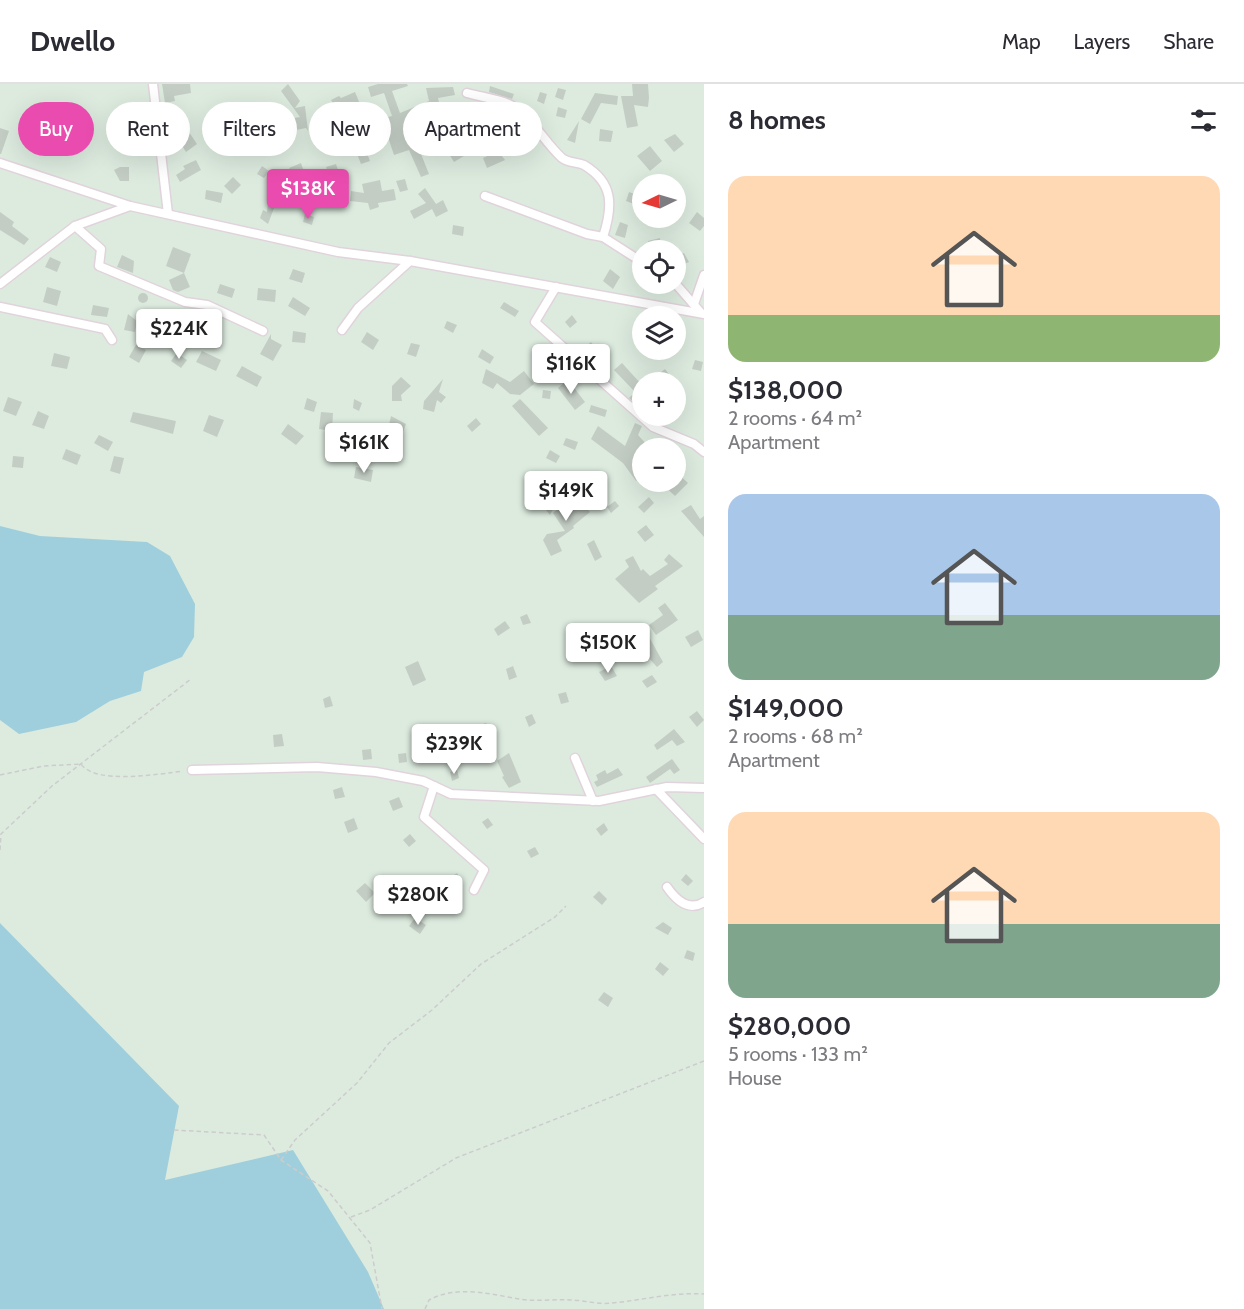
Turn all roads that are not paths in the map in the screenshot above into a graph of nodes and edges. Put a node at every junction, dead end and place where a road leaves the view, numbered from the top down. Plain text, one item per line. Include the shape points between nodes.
1 (153, 84) edge
2 (467, 93) dead end
3 (0, 163) edge
4 (485, 196) dead end
5 (130, 206) junction
6 (168, 214) junction
7 (75, 226) junction
8 (603, 237) junction
9 (632, 256) edge
10 (410, 261) junction
11 (704, 276) edge
12 (0, 284) edge
13 (556, 286) junction
14 (685, 294) edge
15 (694, 304) junction
16 (0, 307) edge
17 (703, 314) edge
18 (342, 330) dead end
19 (263, 331) dead end
20 (112, 340) dead end
21 (704, 452) edge
22 (576, 758) dead end
23 (192, 770) road end
24 (434, 786) junction
25 (704, 788) edge
26 (656, 789) junction
27 (593, 801) junction
28 (704, 839) edge
29 (668, 887) dead end
30 (474, 890) dead end
31 (704, 902) edge

1 - 6 street
2 - 8 street via 510,105 565,160 581,164 600,176 608,190 610,214
3 - 5 street
4 - 8 street
5 - 6 street
5 - 7 street
6 - 10 street via 338,252
7 - 12 street
7 - 19 street via 100,249 99,266 185,302 207,305
8 - 9 street
10 - 13 street
10 - 18 street via 358,308
11 - 15 street
13 - 17 street
13 - 21 street via 535,322 653,427
14 - 15 street
15 - 17 street
16 - 20 street via 105,329
22 - 27 street
23 - 24 street via 317,767 376,772
24 - 27 street via 451,794
24 - 30 street via 424,817 484,870
25 - 26 street
26 - 27 street
26 - 28 street
29 - 31 street via 677,900 688,906

